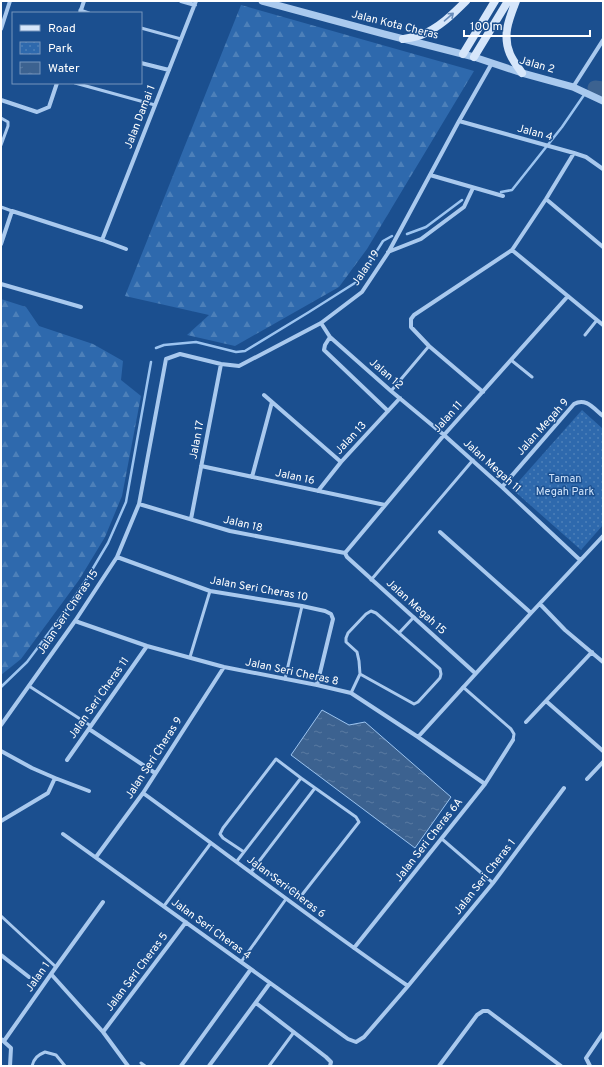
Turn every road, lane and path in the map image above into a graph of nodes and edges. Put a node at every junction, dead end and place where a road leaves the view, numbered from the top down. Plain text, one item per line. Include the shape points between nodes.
1 (10, 1) edge
2 (84, 1) edge
3 (182, 1) edge
4 (262, 1) edge
5 (466, 1) edge
6 (495, 1) edge
7 (508, 1) edge
8 (516, 1) edge
9 (196, 3) edge
10 (80, 12) edge
11 (1, 28) edge
12 (142, 28) edge
13 (181, 39) junction
14 (403, 39) junction
15 (603, 40) edge
16 (464, 54) junction
17 (474, 57) junction
18 (142, 63) edge
19 (492, 63) junction
20 (169, 70) junction
21 (522, 73) junction
22 (57, 84) edge
23 (79, 84) edge
24 (573, 87) junction
25 (1, 100) edge
26 (603, 101) edge
27 (155, 105) junction
28 (1, 118) edge
29 (459, 122) junction
30 (1, 145) edge
31 (574, 153) junction
32 (603, 169) edge
33 (430, 175) junction
34 (473, 188) junction
35 (503, 196) dead end
36 (546, 199) junction
37 (1, 207) edge
38 (12, 211) junction
39 (102, 240) junction
40 (1, 244) edge
41 (603, 247) edge
42 (126, 249) dead end
43 (512, 250) junction
44 (388, 253) junction
45 (1, 284) edge
46 (568, 296) junction
47 (81, 307) dead end
48 (597, 320) junction
49 (321, 323) junction
50 (603, 326) edge
51 (584, 335) dead end
52 (330, 337) junction
53 (429, 346) junction
54 (511, 360) junction
55 (221, 364) junction
56 (532, 377) dead end
57 (391, 391) junction
58 (483, 392) junction
59 (264, 395) dead end
60 (400, 398) junction
61 (272, 402) junction
62 (388, 411) junction
63 (603, 416) edge
64 (444, 434) junction
65 (473, 460) junction
66 (341, 462) junction
67 (201, 466) junction
68 (252, 477) junction
69 (502, 487) junction
70 (318, 491) junction
71 (139, 504) junction
72 (385, 505) junction
73 (192, 519) junction
74 (440, 532) dead end
75 (603, 536) edge
76 (345, 553) junction
77 (116, 557) junction
78 (580, 560) junction
79 (372, 580) junction
80 (210, 591) junction
81 (540, 604) junction
82 (302, 606) junction
83 (531, 613) junction
84 (414, 617) junction
85 (75, 621) junction
86 (399, 633) junction
87 (147, 646) junction
88 (592, 652) junction
89 (190, 657) junction
90 (603, 662) edge
91 (224, 667) junction
92 (475, 673) junction
93 (360, 674) junction
94 (284, 679) junction
95 (28, 685) junction
96 (317, 685) junction
97 (463, 687) junction
98 (351, 693) junction
99 (546, 700) junction
100 (526, 722) dead end
101 (1, 725) edge
102 (90, 728) junction
103 (418, 737) junction
104 (513, 740) joint
105 (1, 751) edge
106 (603, 751) edge
107 (67, 760) dead end
108 (603, 762) edge
109 (155, 773) junction
110 (55, 778) junction
111 (301, 778) junction
112 (588, 779) dead end
113 (485, 784) junction
114 (315, 788) junction
115 (564, 788) dead end
116 (89, 791) dead end
117 (143, 793) junction
118 (1, 822) edge
119 (63, 834) dead end
120 (442, 839) junction
121 (211, 843) junction
122 (244, 852) junction
123 (96, 857) junction
124 (237, 861) junction
125 (257, 864) junction
126 (251, 872) junction
127 (493, 883) junction
128 (286, 899) junction
129 (103, 902) dead end
130 (164, 906) junction
131 (1, 916) edge
132 (186, 922) junction
133 (354, 948) junction
134 (1, 955) edge
135 (240, 962) junction
136 (56, 967) junction
137 (251, 969) junction
138 (51, 974) junction
139 (29, 977) dead end
140 (270, 983) junction
141 (408, 986) junction
142 (256, 1003) junction
143 (103, 1032) junction
144 (294, 1032) junction
145 (603, 1033) edge
146 (2, 1040) edge
147 (141, 1063) dead end
148 (330, 1064) edge
149 (10, 1066) edge
150 (32, 1066) edge
151 (65, 1066) edge
152 (128, 1066) edge
153 (145, 1066) edge
154 (181, 1066) edge
155 (209, 1066) edge
156 (269, 1066) edge
157 (439, 1066) edge
158 (560, 1066) edge
159 (590, 1066) edge

1 - 11 street
2 - 10 street
3 - 9 street
4 - 14 street, Jalan Kota Cheras
14 -> 5 main road via 431,30 445,21
6 - 16 main road
7 - 17 main road
8 - 21 main road via 506,35 510,55
9 - 13 street, Jalan Damai 1
12 - 13 lane
13 - 20 street, Jalan Damai 1
14 - 16 street, Jalan Kota Cheras
15 - 24 street
16 - 17 street, Jalan 2
17 - 19 street, Jalan 2
18 - 20 street
19 - 21 street, Jalan 2
19 - 29 street, Jalan 19
20 - 27 street, Jalan Damai 1
21 - 24 street, Jalan 2
22 - 25 street via 49,108 37,112
23 - 27 lane
24 - 26 street, Jalan 2
27 - 39 street, Jalan Damai 1
28 - 30 lane via 8,122
29 - 31 street, Jalan 4
29 - 33 street, Jalan 19
31 - 32 street, Jalan 4 via 586,157
31 - 36 street
33 - 34 street
33 - 44 street, Jalan 19
34 - 35 street
34 - 44 street via 464,207 421,239
36 - 41 street
36 - 43 street
37 - 38 lane
38 - 39 street
38 - 40 street
39 - 42 street
43 - 46 street
43 - 53 street via 414,315 411,327
44 - 49 street, Jalan 19 via 362,292
45 - 47 street
46 - 48 street
46 - 54 street, Jalan 11
48 - 50 street
48 - 51 lane
49 - 52 street, Jalan 12
49 - 55 street, Jalan 19 via 239,366
52 - 57 street, Jalan 12
52 - 62 street via 324,345 324,350
53 - 57 lane
53 - 58 street
54 - 56 lane
54 - 58 street, Jalan 11
55 - 67 street, Jalan 17
55 - 71 street, Jalan 19 via 180,354 166,359
57 - 60 street, Jalan 12
58 - 64 street, Jalan 11
59 - 61 street
60 - 62 street, Jalan 13
60 - 64 street, Jalan 12
61 - 66 street
61 - 68 street
62 - 66 street, Jalan 13
63 - 69 street, Jalan Megah 9 via 586,402 579,401 574,404
64 - 65 street, Jalan Megah 11
64 - 72 street, Jalan 11
65 - 69 street, Jalan Megah 11
65 - 79 lane
66 - 70 street, Jalan 13
67 - 68 street, Jalan 16
67 - 73 street, Jalan 17
68 - 70 street, Jalan 16
69 - 78 street, Jalan Megah 11
70 - 72 street, Jalan 16
71 - 73 street, Jalan 18
71 - 77 street, Jalan Seri Cheras 15
72 - 76 street, Jalan 11
73 - 76 street, Jalan 18 via 230,531
74 - 83 street
75 - 78 street
76 - 79 street, Jalan Megah 15
77 - 80 street, Jalan Seri Cheras 10
77 - 85 street, Jalan Seri Cheras 15
78 - 81 street
79 - 84 street, Jalan Megah 15
80 - 82 street, Jalan Seri Cheras 10
80 - 89 lane
81 - 83 street
81 - 88 street via 565,630
82 - 94 lane
82 - 96 street, Jalan Seri Cheras 10 via 326,610 333,619
83 - 92 street
84 - 86 lane
84 - 92 street, Jalan Megah 15
85 - 87 street, Jalan Seri Cheras 8
85 - 95 street, Jalan Seri Cheras 15
86 - 93 lane via 376,613 366,614 346,638 346,642 357,652
86 - 93 lane via 440,669 440,678 418,702 414,704
87 - 89 street, Jalan Seri Cheras 8
87 - 102 street, Jalan Seri Cheras 11
88 - 90 street
88 - 99 street
89 - 91 street, Jalan Seri Cheras 8
91 - 94 street, Jalan Seri Cheras 8
91 - 109 street, Jalan Seri Cheras 9
92 - 97 street
93 - 98 lane
94 - 96 street, Jalan Seri Cheras 8
95 - 101 street, Jalan Seri Cheras 15
95 - 102 lane
96 - 98 street, Jalan Seri Cheras 8
97 - 103 street
97 - 104 lane via 511,729 514,734
98 - 103 street, Jalan Seri Cheras 8
99 - 100 street
99 - 106 street
102 - 107 street, Jalan Seri Cheras 11
102 - 109 street
103 - 113 street, Jalan Seri Cheras 8
104 - 113 street, Jalan Seri Cheras 6A
105 - 110 street
108 - 112 street
109 - 117 street, Jalan Seri Cheras 9
110 - 116 street
110 - 118 street via 48,793
111 - 114 lane
111 - 122 lane
111 - 122 lane via 276,759 220,834
113 - 120 street, Jalan Seri Cheras 6A
114 - 125 lane
114 - 125 lane via 356,817 356,825 301,896
115 - 127 street, Jalan Seri Cheras 1
117 - 121 street, Jalan Seri Cheras 6
117 - 123 street, Jalan Seri Cheras 9
119 - 123 street, Jalan Seri Cheras 4
120 - 127 lane
120 - 133 street, Jalan Seri Cheras 6A
121 - 124 street, Jalan Seri Cheras 6
121 - 130 lane
122 - 124 lane
123 - 130 street, Jalan Seri Cheras 4
124 - 126 street, Jalan Seri Cheras 6
125 - 126 lane
126 - 128 street, Jalan Seri Cheras 6
127 - 141 street, Jalan Seri Cheras 1
128 - 133 street, Jalan Seri Cheras 6
128 - 135 lane
129 - 136 street, Jalan 1
130 - 132 street, Jalan Seri Cheras 4
131 - 136 lane
132 - 135 street, Jalan Seri Cheras 4
132 - 143 street, Jalan Seri Cheras 5
133 - 141 street, Jalan Seri Cheras 6
134 - 139 street
135 - 137 street, Jalan Seri Cheras 4
136 - 138 street, Jalan 1
137 - 140 street, Jalan Seri Cheras 4
137 - 154 street
138 - 143 street
138 - 146 street, Jalan 1
140 - 141 street, Jalan Seri Cheras 4 via 348,1040 356,1042 364,1037
140 - 142 street
142 - 144 street
142 - 155 street
143 - 152 street
144 - 148 street via 326,1057
144 - 156 lane
145 - 159 street via 586,1058
146 - 149 street, Jalan 1 via 11,1048
147 - 153 lane
150 - 151 lane via 36,1056 45,1052 56,1055
157 - 158 street via 477,1015 482,1011 488,1011

